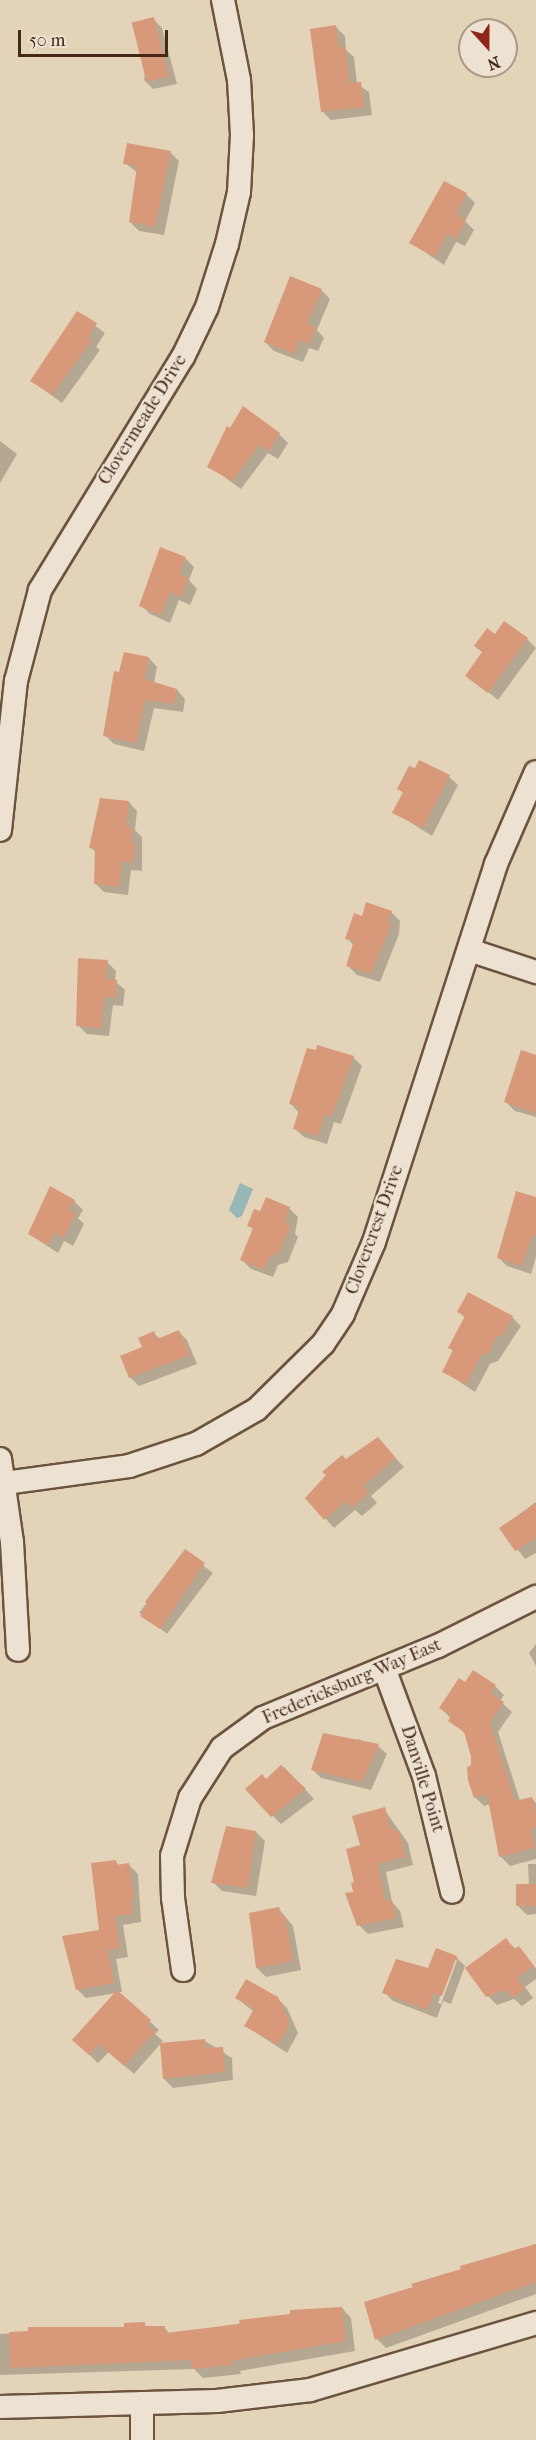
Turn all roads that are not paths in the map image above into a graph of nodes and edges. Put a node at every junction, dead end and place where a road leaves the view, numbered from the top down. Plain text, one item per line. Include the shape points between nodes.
1 (223, 0) edge
2 (536, 772) edge
3 (0, 830) edge
4 (469, 950) junction
5 (536, 972) edge
6 (0, 1459) edge
7 (5, 1483) junction
8 (536, 1597) edge
9 (18, 1650) dead end
10 (384, 1668) junction
11 (452, 1892) dead end
12 (183, 1970) dead end
13 (536, 2323) edge
14 (142, 2403) junction
15 (0, 2407) edge
16 (142, 2440) edge

1 - 3 street, Clovermeade Drive via 239,80 242,125 240,183 227,244 207,307 183,357 40,590 16,681
2 - 4 street, Clovercrest Drive via 507,834
4 - 5 street
4 - 7 street, Clovercrest Drive via 374,1242 343,1314 318,1349 257,1409 196,1444 129,1466
6 - 7 street
7 - 9 street
8 - 10 street, Fredericksburg Way East via 469,1632
10 - 11 street, Danville Point via 424,1776
10 - 12 street, Fredericksburg Way East via 263,1718 229,1742 203,1773 183,1814 172,1856 172,1898
13 - 14 street via 310,2390 217,2401
14 - 15 street
14 - 16 street

